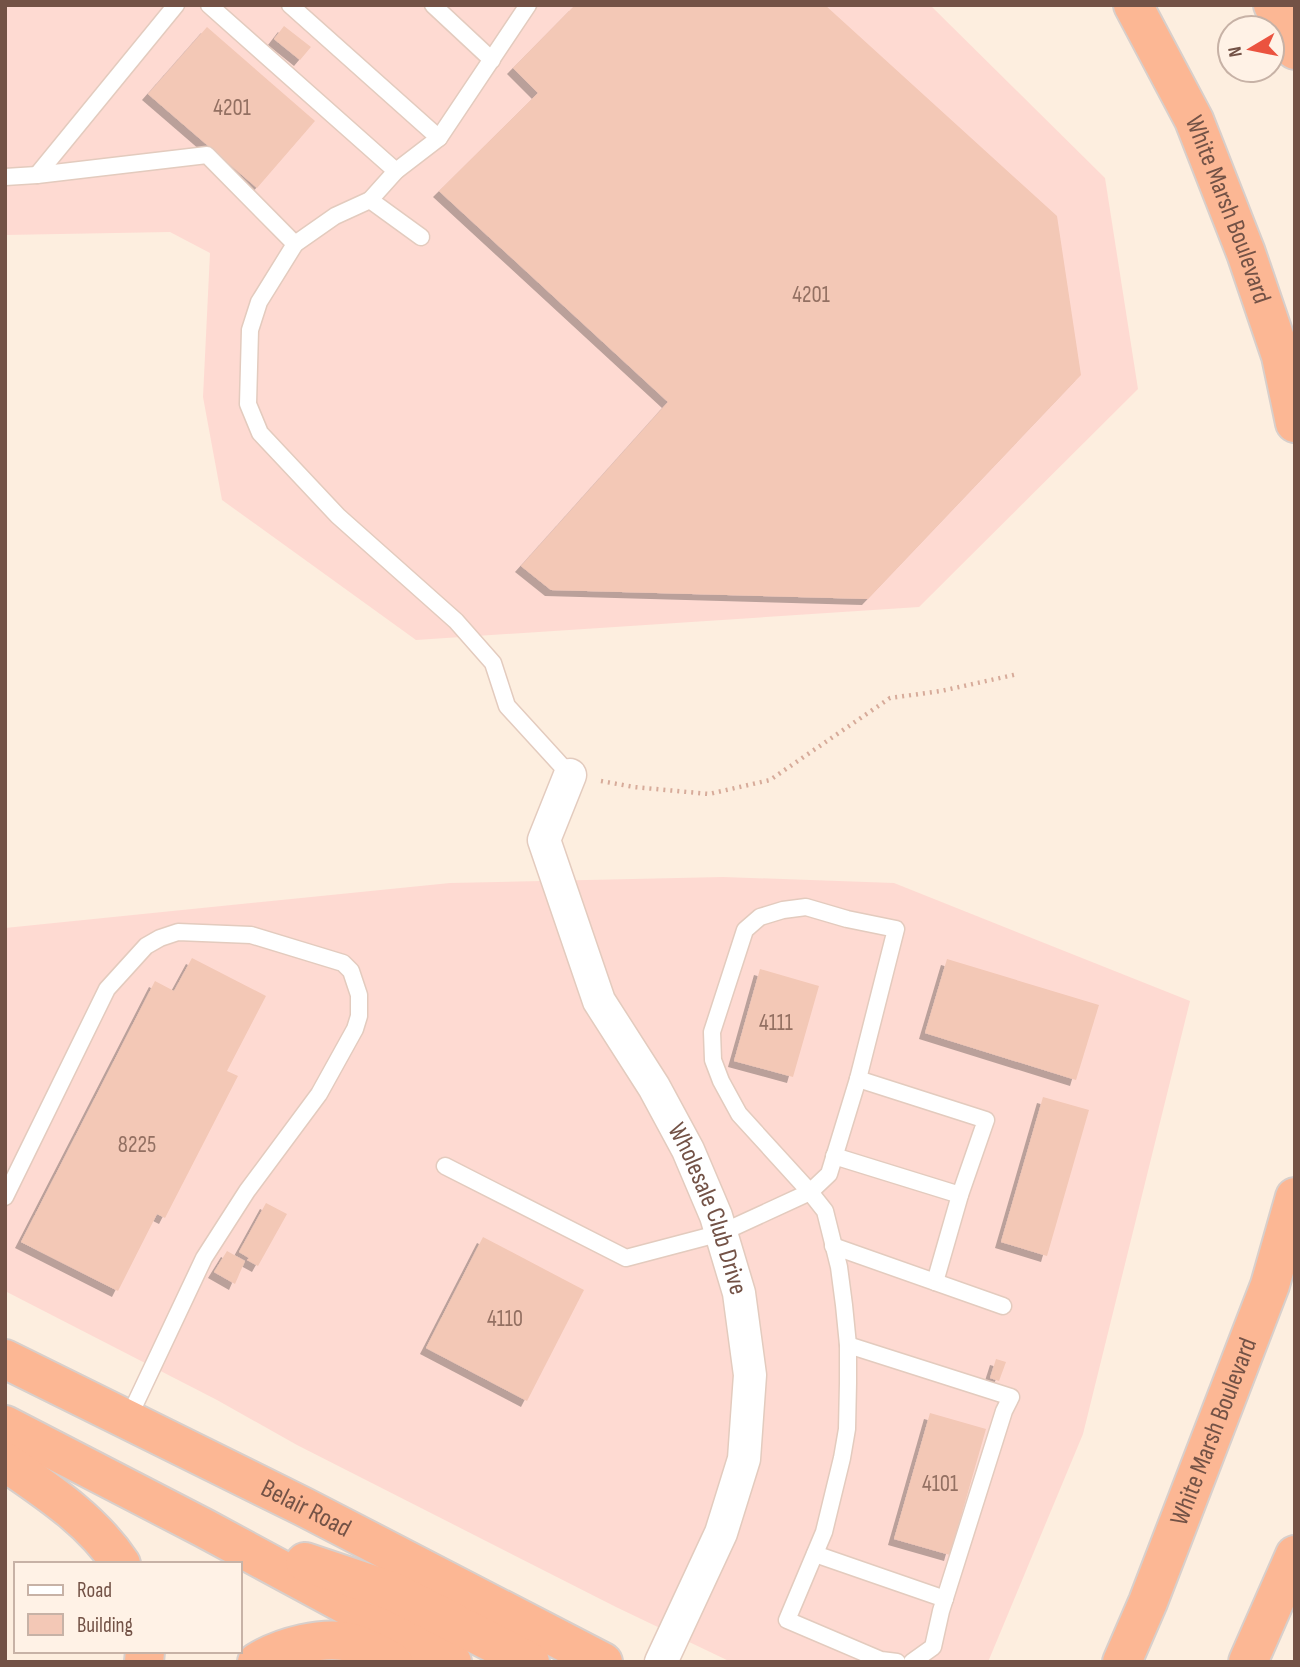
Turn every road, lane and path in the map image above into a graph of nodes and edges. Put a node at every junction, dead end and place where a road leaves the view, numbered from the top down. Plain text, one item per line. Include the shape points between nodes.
1 (176, 5) edge
2 (209, 5) edge
3 (290, 5) edge
4 (433, 5) edge
5 (528, 5) edge
6 (1133, 5) edge
7 (1273, 5) edge
8 (1295, 50) edge
9 (492, 60) junction
10 (439, 138) junction
11 (396, 171) junction
12 (37, 175) junction
13 (5, 177) edge
14 (370, 200) junction
15 (421, 237) dead end
16 (295, 244) junction
17 (1295, 423) edge
18 (1018, 674) dead end
19 (570, 775) junction
20 (858, 1079) junction
21 (834, 1156) junction
22 (445, 1166) dead end
23 (810, 1192) junction
24 (960, 1195) junction
25 (5, 1197) edge
26 (1295, 1197) edge
27 (721, 1233) junction
28 (833, 1246) junction
29 (935, 1282) junction
30 (1003, 1306) dead end
31 (848, 1345) junction
32 (5, 1359) edge
33 (128, 1419) junction
34 (5, 1425) edge
35 (5, 1462) edge
36 (204, 1528) junction
37 (815, 1554) junction
38 (1295, 1555) edge
39 (119, 1562) edge
40 (945, 1599) junction
41 (257, 1662) edge
42 (393, 1662) edge
43 (452, 1662) edge
44 (530, 1662) edge
45 (603, 1662) edge
46 (661, 1662) edge
47 (897, 1662) edge
48 (912, 1662) edge
49 (1122, 1662) edge
50 (1248, 1662) edge

1 - 12 lane
2 - 11 lane
3 - 10 lane
4 - 9 lane
5 - 9 lane
6 - 17 highway, White Marsh Boulevard via 1194,120 1218,180 1281,356
7 - 8 highway
9 - 10 lane
10 - 11 lane
11 - 14 lane
12 - 13 lane
12 - 16 lane via 207,155
14 - 15 lane
14 - 16 lane via 335,216
16 - 19 lane via 259,302 250,330 248,404 260,433 338,516 456,621 493,663 507,706
18 - 19 path via 890,698 770,780 709,794
19 - 27 street, Wholesale Club Drive via 544,840 599,1001 688,1150
20 - 21 lane
20 - 23 lane via 896,929 806,907 760,917 745,930 712,1032 713,1060 739,1114
20 - 24 lane via 986,1120
21 - 23 lane via 829,1174
21 - 24 lane
22 - 27 lane via 626,1258
23 - 27 lane
23 - 28 lane via 825,1211
24 - 29 lane
25 - 33 lane via 107,989 146,946 178,932 251,934 342,963 351,971 359,995 355,1029 319,1094 204,1258
26 - 49 highway, White Marsh Boulevard via 1270,1285
27 - 46 street, Wholesale Club Drive via 738,1293 750,1375 744,1459 721,1534
28 - 29 lane
28 - 31 lane
29 - 30 lane
31 - 37 lane via 846,1439
31 - 40 lane via 1011,1397
32 - 33 highway, Belair Road
33 - 45 highway, Belair Road
34 - 36 highway
35 - 39 highway via 75,1512
36 - 43 highway
36 - 44 highway via 394,1592
37 - 40 lane
37 - 47 lane via 787,1620 881,1660
38 - 50 highway
40 - 48 lane via 933,1647
41 - 42 highway via 301,1644 328,1641 351,1643

